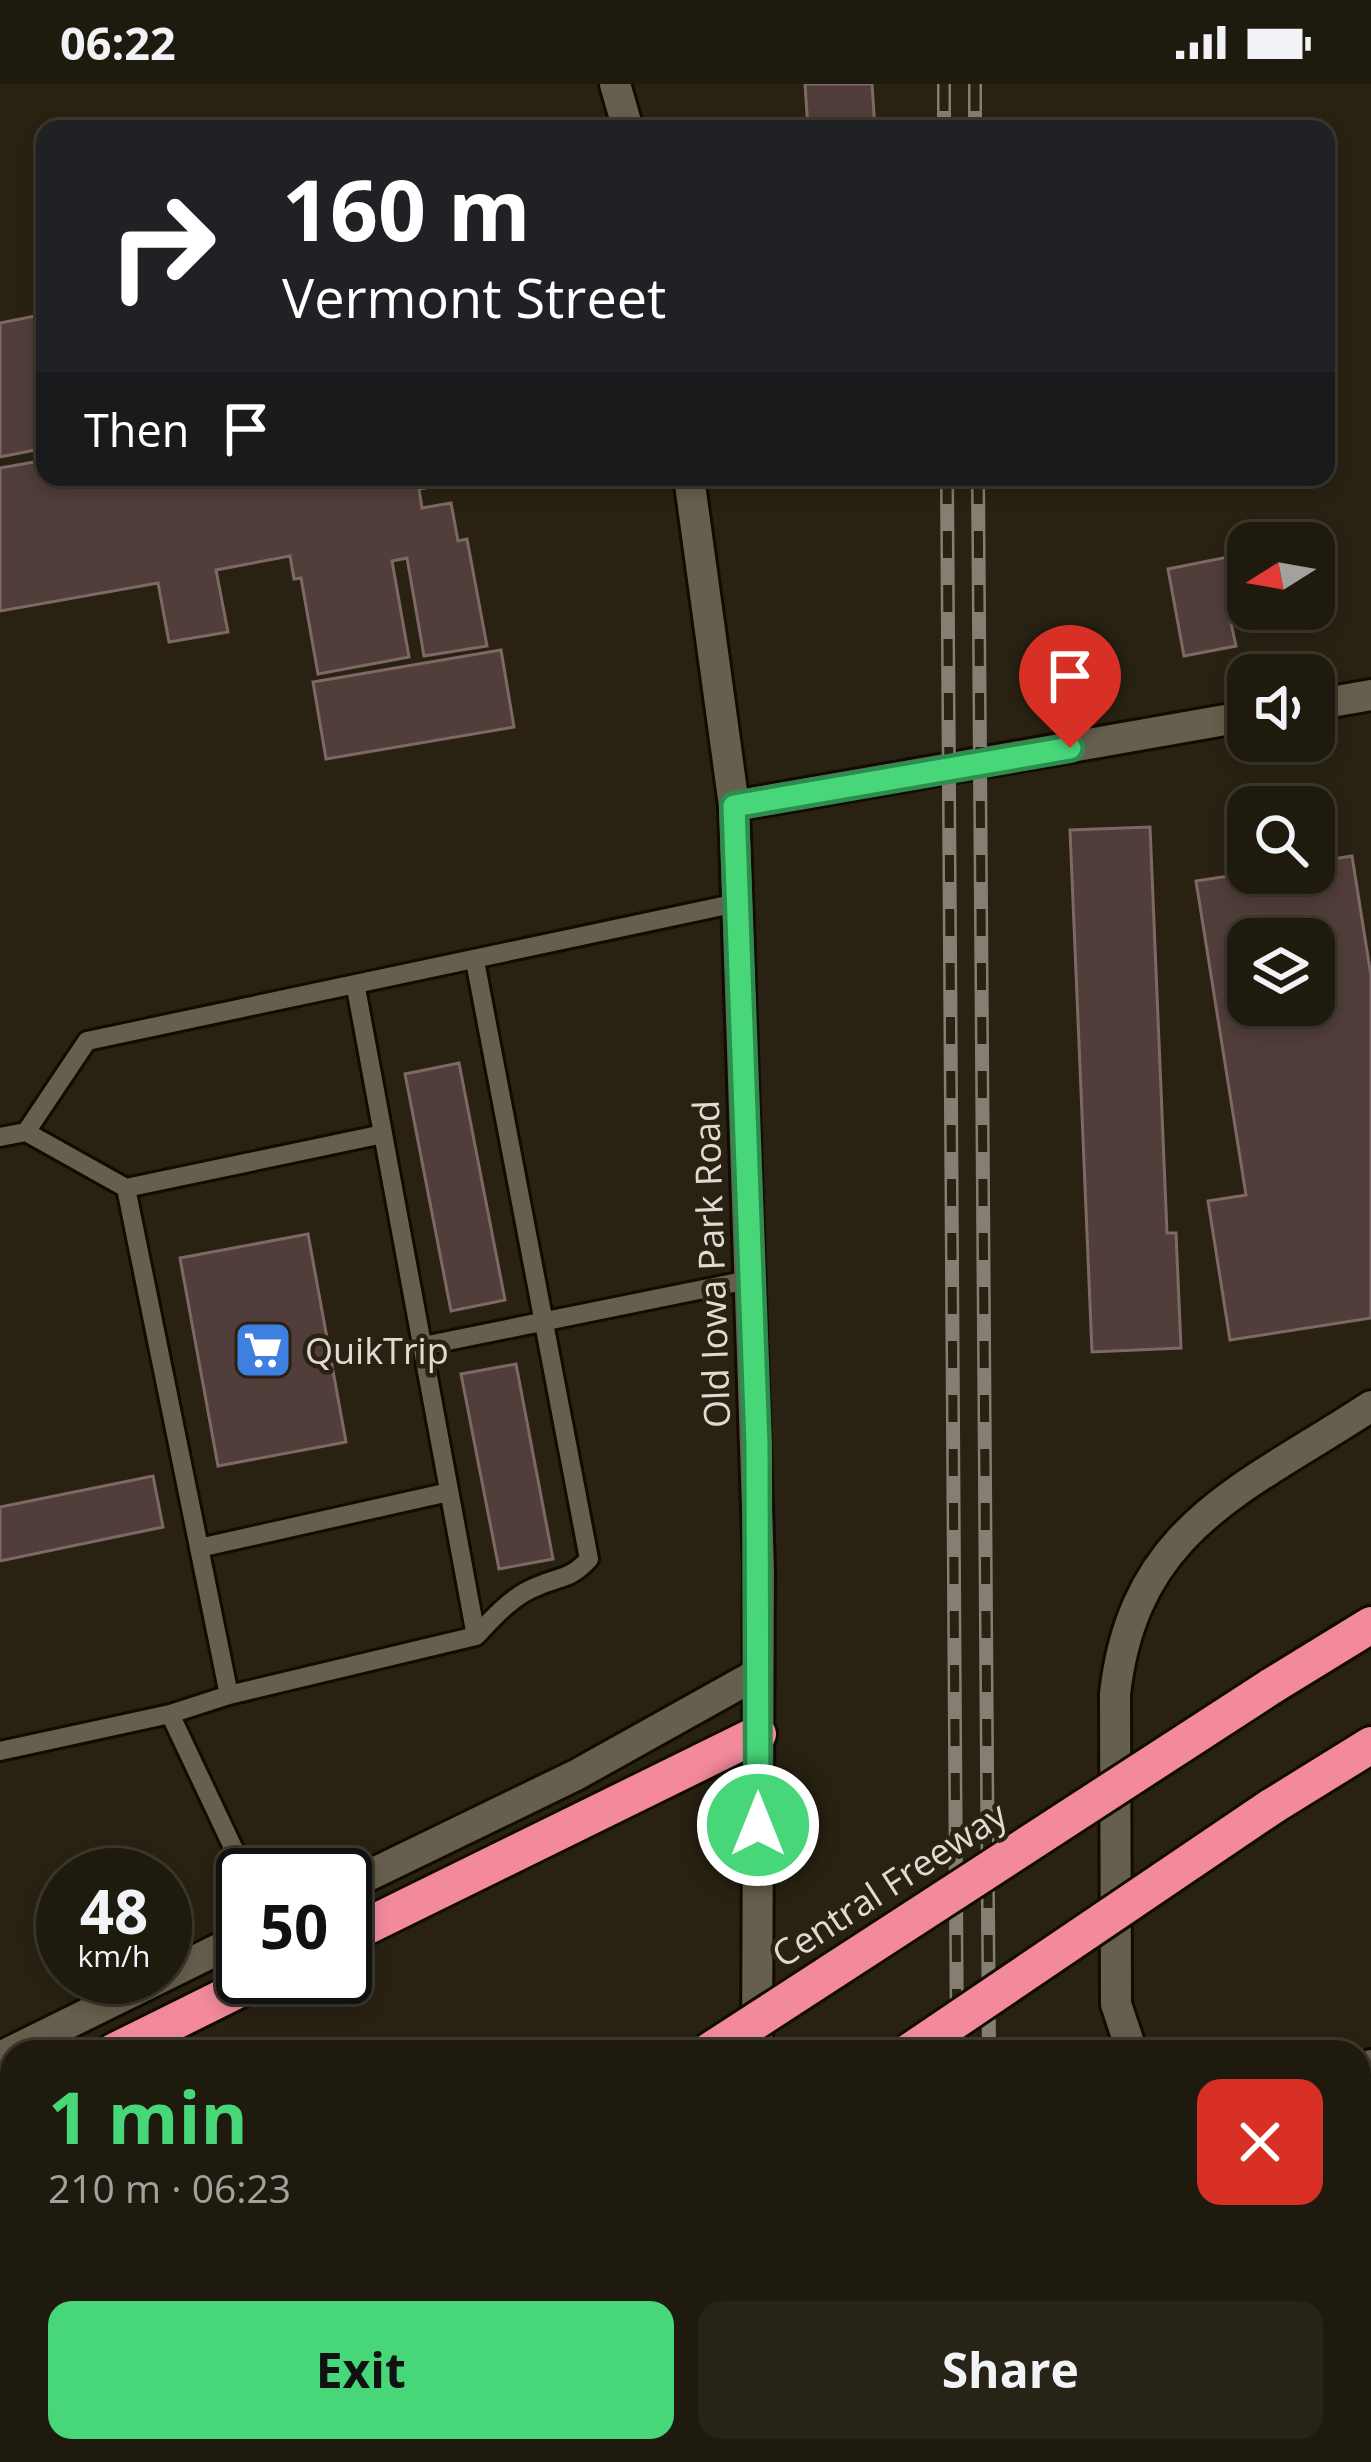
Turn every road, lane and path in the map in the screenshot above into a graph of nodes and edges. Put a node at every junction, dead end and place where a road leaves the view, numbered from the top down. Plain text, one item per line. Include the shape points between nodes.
1 (615, 84) edge
2 (625, 120) edge
3 (689, 486) edge
4 (1371, 695) edge
5 (1335, 701) edge
6 (1227, 720) edge
7 (734, 806) junction
8 (737, 903) junction
9 (475, 961) junction
10 (356, 988) junction
11 (26, 1132) junction
12 (382, 1134) junction
13 (0, 1137) edge
14 (125, 1188) junction
15 (753, 1279) junction
16 (543, 1322) junction
17 (422, 1346) junction
18 (1371, 1406) edge
19 (449, 1492) junction
20 (199, 1547) junction
21 (1371, 1624) edge
22 (476, 1636) junction
23 (757, 1674) junction
24 (229, 1695) junction
25 (170, 1714) junction
26 (758, 1734) junction
27 (1371, 1745) edge
28 (0, 1751) edge
29 (233, 1848) edge
30 (372, 1874) edge
31 (372, 1924) edge
32 (216, 1950) edge
33 (216, 2001) edge
34 (34, 2040) edge
35 (136, 2040) edge
36 (726, 2040) edge
37 (757, 2040) edge
38 (927, 2040) edge
39 (1128, 2040) edge

1 - 2 main road
3 - 7 main road, Old Iowa Park Road
4 - 5 main road
6 - 7 main road
7 - 8 main road, Old Iowa Park Road
8 - 9 lane
8 - 15 main road, Old Iowa Park Road
9 - 10 lane
9 - 16 lane
10 - 11 lane via 87,1041
10 - 12 lane
11 - 13 lane
11 - 14 lane
12 - 14 lane
12 - 17 lane
14 - 20 lane
15 - 16 lane
15 - 23 main road, Old Iowa Park Road
16 - 17 lane
16 - 22 lane via 589,1559 571,1579 538,1586 505,1606
17 - 19 lane
18 - 39 main road via 1194,1523 1157,1562 1120,1644 1116,2004
19 - 20 lane
19 - 22 lane
20 - 24 lane
21 - 36 highway, Central Freeway, bridge
22 - 24 lane
23 - 26 main road, Old Iowa Park Road
23 - 30 main road via 576,1775
24 - 25 lane
25 - 28 lane
25 - 29 lane
26 - 31 highway
26 - 37 main road, Old Iowa Park Road
27 - 38 highway, bridge
32 - 34 main road
33 - 35 highway

